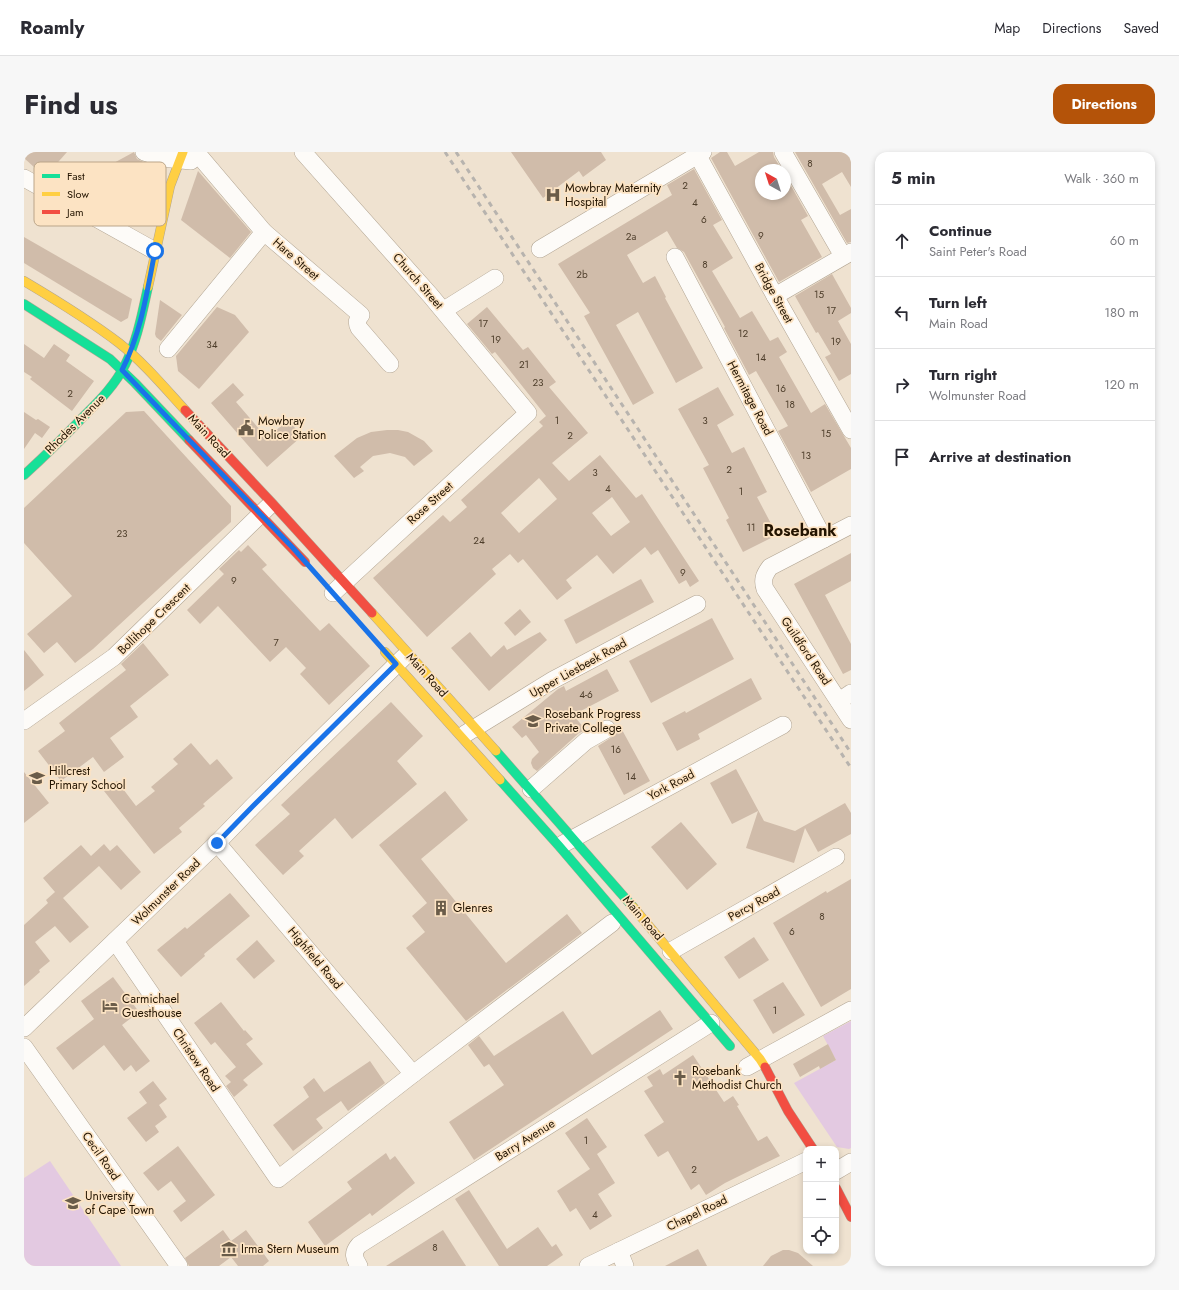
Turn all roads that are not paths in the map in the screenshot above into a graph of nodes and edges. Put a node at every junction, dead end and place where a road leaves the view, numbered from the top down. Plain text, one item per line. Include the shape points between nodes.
1 (144, 152) edge
2 (303, 152) edge
3 (783, 152) edge
4 (700, 154) edge
5 (181, 156) edge
6 (200, 157) edge
7 (24, 178) edge
8 (34, 184) edge
9 (166, 203) edge
10 (110, 226) edge
11 (161, 226) edge
12 (264, 232) junction
13 (540, 249) dead end
14 (155, 251) junction
15 (847, 254) edge
16 (675, 257) dead end
17 (494, 278) dead end
18 (24, 281) edge
19 (775, 296) junction
20 (24, 304) edge
21 (444, 310) junction
22 (168, 348) dead end
23 (131, 353) junction
24 (390, 364) dead end
25 (122, 370) junction
26 (528, 413) joint
27 (851, 430) edge
28 (232, 460) junction
29 (220, 472) junction
30 (24, 475) edge
31 (266, 509) junction
32 (851, 525) edge
33 (824, 539) junction
34 (312, 571) dead end
35 (335, 590) junction
36 (697, 604) dead end
37 (380, 646) dead end
38 (402, 659) junction
39 (845, 697) edge
40 (851, 720) edge
41 (24, 721) edge
42 (783, 725) dead end
43 (607, 729) dead end
44 (468, 732) junction
45 (531, 789) junction
46 (574, 838) junction
47 (217, 843) junction
48 (559, 846) junction
49 (836, 857) dead end
50 (612, 923) dead end
51 (115, 941) junction
52 (671, 951) junction
53 (851, 1010) edge
54 (711, 1023) junction
55 (24, 1028) edge
56 (24, 1047) edge
57 (748, 1064) junction
58 (413, 1074) junction
59 (763, 1085) dead end
60 (788, 1111) junction
61 (811, 1146) edge
62 (851, 1162) edge
63 (803, 1163) edge
64 (839, 1169) edge
65 (839, 1194) edge
66 (851, 1217) edge
67 (622, 1258) edge
68 (179, 1266) edge
69 (359, 1266) edge
70 (588, 1266) edge

1 - 5 street via 159,157
2 - 21 street, Church Street
3 - 15 street
4 - 13 street, Bridge Street
4 - 19 street, Bridge Street
5 - 6 street
5 - 9 main road, Rhodes Avenue
6 - 12 street, Hare Street
7 - 8 street
10 - 14 street
11 - 14 main road, Rhodes Avenue
12 - 22 street
12 - 24 street, Hare Street via 361,315 357,319 359,328
14 - 23 main road, Rhodes Avenue via 138,332
15 - 19 street
16 - 33 street, Hermitage Road
17 - 21 street
18 - 23 main road, Main Road via 92,324
19 - 27 street, Bridge Street
20 - 25 main road, Main Road via 110,359
21 - 26 street, Church Street
23 - 25 main road, Rhodes Avenue
23 - 28 main road, Main Road
25 - 29 main road, Main Road
25 - 30 main road, Rhodes Avenue via 106,393
26 - 35 street, Rose Street
28 - 29 main road
28 - 31 main road, Main Road
29 - 31 main road, Main Road
31 - 34 main road, Main Road
31 - 35 main road, Main Road
31 - 41 street, Bollihope Crescent via 114,657
32 - 33 street
33 - 39 street, Guildford Road via 770,567 762,582
35 - 38 main road, Main Road
36 - 44 street, Upper Liesbeek Road via 553,680
37 - 38 main road, Main Road
38 - 44 main road, Main Road
38 - 44 main road, Main Road
38 - 47 street, Wolmunster Road
39 - 40 street, Guildford Road
42 - 46 street, York Road
43 - 45 street via 586,741
44 - 45 main road, Main Road
44 - 48 main road, Main Road
45 - 46 main road, Main Road
46 - 48 street, York Road
46 - 52 main road, Main Road
47 - 51 street, Wolmunster Road
47 - 58 street, Highfield Road
48 - 54 main road, Main Road
49 - 52 street, Percy Road
50 - 58 street
51 - 55 street, Wolmunster Road
51 - 58 street, Christow Road via 278,1179
52 - 57 main road, Main Road
53 - 57 street
54 - 57 main road, Main Road
54 - 69 street, Barry Avenue via 359,1245 354,1255
56 - 68 street, Cecil Road
57 - 60 main road, Main Road via 772,1079
59 - 60 main road, Main Road
60 - 61 main road, Main Road
62 - 64 street
63 - 67 street, Chapel Road
65 - 66 main road
67 - 70 street, Chapel Road

